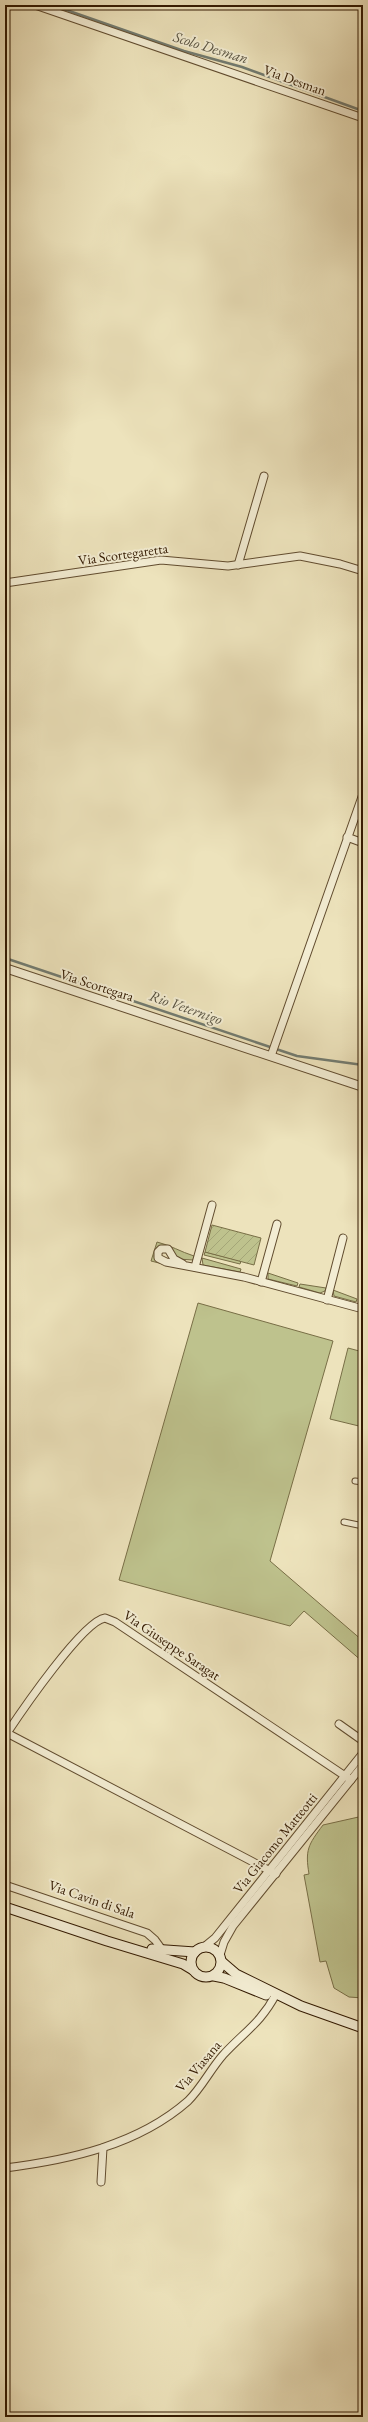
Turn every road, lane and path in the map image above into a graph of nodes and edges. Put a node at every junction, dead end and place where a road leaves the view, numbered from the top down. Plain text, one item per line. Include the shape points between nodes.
1 (35, 5) edge
2 (363, 118) edge
3 (264, 476) dead end
4 (238, 565) junction
5 (363, 571) edge
6 (5, 583) edge
7 (363, 794) edge
8 (347, 837) junction
9 (363, 843) edge
10 (5, 968) edge
11 (271, 1056) junction
12 (363, 1087) edge
13 (212, 1205) dead end
14 (277, 1224) dead end
15 (343, 1238) dead end
16 (183, 1264) dead end
17 (195, 1267) junction
18 (261, 1282) junction
19 (327, 1300) junction
20 (363, 1309) edge
21 (355, 1481) dead end
22 (363, 1482) edge
23 (344, 1522) dead end
24 (363, 1526) edge
25 (339, 1724) dead end
26 (6, 1732) edge
27 (363, 1742) edge
28 (363, 1753) edge
29 (363, 1765) edge
30 (348, 1778) junction
31 (273, 1872) junction
32 (5, 1884) edge
33 (5, 1907) edge
34 (107, 1942) junction
35 (204, 1947) junction
36 (163, 1951) junction
37 (195, 1952) junction
38 (221, 1958) junction
39 (193, 1970) junction
40 (214, 1976) junction
41 (275, 1996) junction
42 (363, 2028) edge
43 (103, 2148) junction
44 (5, 2168) edge
45 (101, 2182) dead end

1 - 2 street, Via Desman
3 - 4 street
4 - 5 street, Via Scortegaretta via 300,556
4 - 6 street, Via Scortegaretta via 161,560
7 - 8 street
8 - 9 street
8 - 11 street
10 - 11 street, Via Scortegara
11 - 12 street, Via Scortegara
13 - 17 street
14 - 18 street
15 - 19 street
16 - 17 street
17 - 18 street
18 - 19 street
19 - 20 street
21 - 22 street
23 - 24 street
25 - 27 street
26 - 30 street, Via Giuseppe Saragat via 74,1645 95,1622 105,1618 119,1624
26 - 31 street, Via Giuseppe Saragat
28 - 30 street, Via Giacomo Matteotti
29 - 30 street, Via Giacomo Matteotti
30 - 31 street, Via Giacomo Matteotti
31 - 35 street, Via Giacomo Matteotti via 215,1938
31 - 38 street, Via Giacomo Matteotti via 230,1931
32 - 36 street, Via Cavin di Sala via 147,1933
33 - 34 main road
34 - 36 main road
34 - 39 main road via 167,1959
35 - 37 main road
35 - 38 main road via 213,1949
36 - 37 main road
37 - 39 main road via 191,1960
38 - 40 main road via 220,1970
38 - 41 main road via 236,1974
39 - 40 main road via 204,1978
40 - 41 main road
41 - 42 main road
41 - 43 street, Via Viasana via 264,2016 223,2055 199,2089 187,2101 146,2128
43 - 44 street, Via Viasana via 68,2158
43 - 45 street

